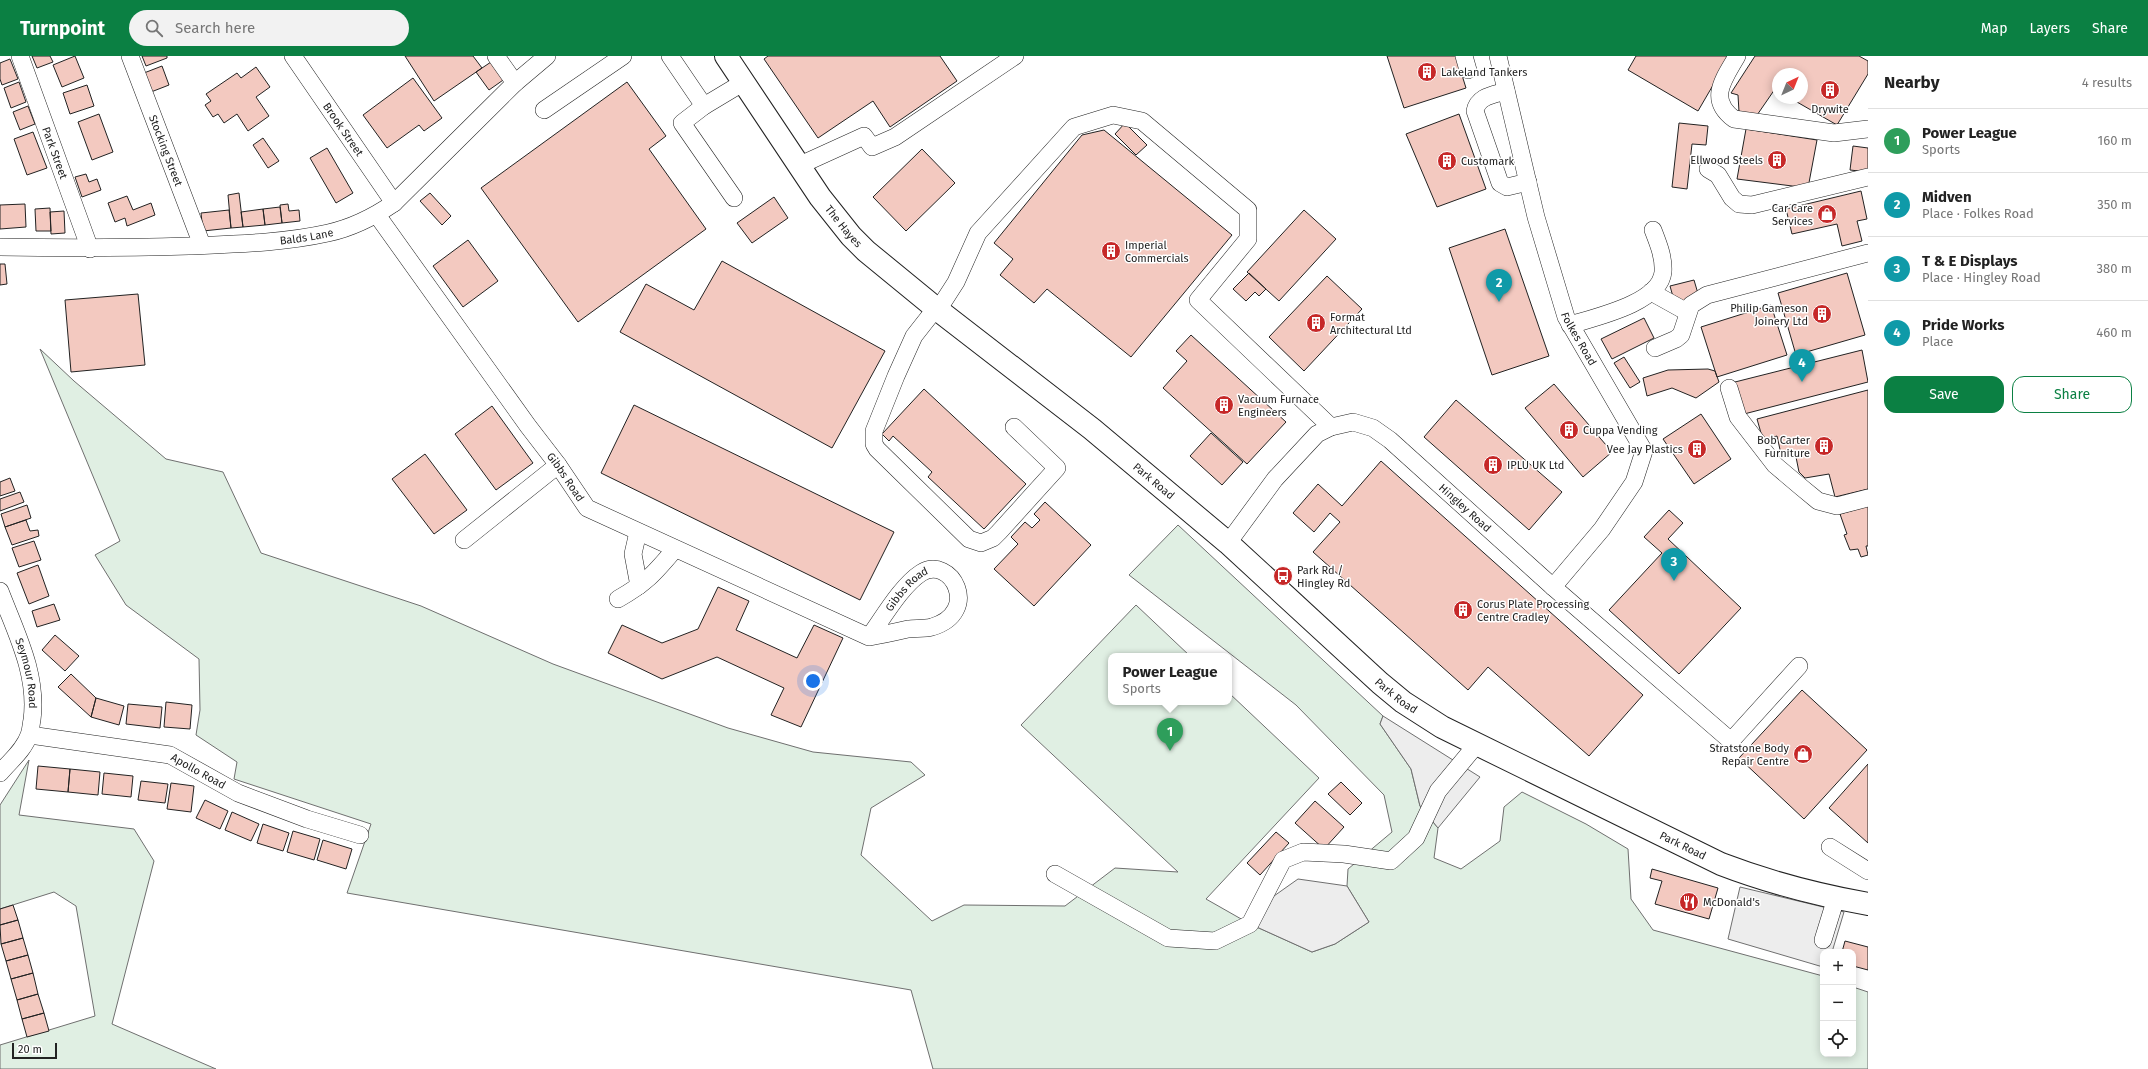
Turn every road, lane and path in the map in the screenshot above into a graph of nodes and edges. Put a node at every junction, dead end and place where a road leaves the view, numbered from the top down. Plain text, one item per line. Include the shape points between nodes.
1 (20, 56) edge
2 (130, 56) edge
3 (293, 56) edge
4 (496, 56) edge
5 (547, 56) edge
6 (623, 56) edge
7 (670, 56) edge
8 (726, 56) edge
9 (1015, 56) edge
10 (1498, 56) edge
11 (1737, 56) edge
12 (744, 82) junction
13 (515, 83) junction
14 (1506, 91) junction
15 (704, 106) junction
16 (544, 110) dead end
17 (1868, 129) edge
18 (798, 166) junction
19 (1708, 169) dead end
20 (1868, 177) edge
21 (1528, 182) junction
22 (734, 198) dead end
23 (394, 202) junction
24 (377, 215) junction
25 (1653, 230) dead end
26 (202, 245) junction
27 (0, 247) edge
28 (90, 249) junction
29 (1868, 253) edge
30 (1651, 292) junction
31 (937, 309) junction
32 (1687, 312) junction
33 (1570, 324) junction
34 (1654, 348) dead end
35 (1001, 359) joint
36 (1729, 388) dead end
37 (1014, 427) dead end
38 (1331, 427) junction
39 (558, 465) junction
40 (1868, 498) edge
41 (638, 532) junction
42 (464, 540) dead end
43 (1228, 543) junction
44 (675, 548) junction
45 (639, 586) junction
46 (1553, 587) junction
47 (0, 591) edge
48 (618, 599) dead end
49 (869, 637) junction
50 (1799, 666) dead end
51 (30, 735) junction
52 (1477, 744) junction
53 (0, 773) edge
54 (360, 835) dead end
55 (1830, 846) dead end
56 (1868, 870) edge
57 (1055, 874) dead end
58 (1836, 898) junction
59 (1868, 904) edge
60 (1823, 940) dead end

1 - 28 street, Park Street
2 - 26 street, Stocking Street
3 - 23 street, Brook Street
4 - 13 street
5 - 13 street, Balds Lane
6 - 16 street
7 - 15 street
8 - 12 highway, The Hayes
9 - 18 street via 895,137 872,147 864,136
10 - 14 street, Folkes Road
11 - 17 street via 1719,92 1722,108 1734,120 1834,133
12 - 15 street
12 - 18 highway, The Hayes
13 - 23 street, Balds Lane
14 - 21 street, Folkes Road
14 - 21 street via 1481,99 1476,104 1475,111 1500,183 1507,186
15 - 22 street via 682,124
18 - 31 highway, The Hayes via 851,236
19 - 20 street via 1718,175 1732,198 1739,204 1752,205
21 - 33 street, Folkes Road
23 - 24 street, Balds Lane
24 - 26 street, Balds Lane via 329,233 265,242
24 - 39 street, Gibbs Road
25 - 30 street via 1661,251 1663,272 1657,287
26 - 28 street, Balds Lane
27 - 28 street, Balds Lane
29 - 32 street via 1707,295 1691,305
30 - 32 street
30 - 33 street via 1644,298 1602,315
31 - 35 highway, The Hayes
31 - 37 street via 914,336 896,376 874,431 874,444 877,449 970,539 981,543 999,532 1057,468
31 - 38 street via 956,282 978,233 1074,126 1113,115 1142,121 1248,210 1248,239 1198,300
32 - 34 street via 1681,335
33 - 46 street, Folkes Road via 1644,451 1634,482 1602,529
35 - 43 highway, Park Road via 1092,429
36 - 40 street via 1738,417 1775,465 1812,496 1837,506
38 - 43 street, Hingley Road via 1317,434 1276,479
38 - 46 street, Hingley Road via 1353,422 1373,428 1390,440
39 - 41 street, Gibbs Road via 587,508
39 - 42 street
41 - 44 street, Gibbs Road
41 - 45 street via 633,554
43 - 52 highway, Park Road via 1397,697 1422,715
44 - 45 street via 652,577
44 - 49 street, Gibbs Road
45 - 48 street
46 - 50 street, Hingley Road via 1731,741
47 - 51 street, Seymour Road via 27,660 32,683
49 - 49 street, Gibbs Road via 932,627 948,619 957,607 959,591 951,577 936,570 921,573 902,592
51 - 53 street, Seymour Road via 19,754
51 - 54 street, Apollo Road via 170,755 238,793 307,819
52 - 57 street via 1438,791 1416,838 1391,861 1344,854 1303,852 1283,860 1250,924 1215,941 1168,938
52 - 58 highway, Park Road via 1721,864 1753,876
55 - 56 street
58 - 59 highway, Park Road
58 - 60 street

